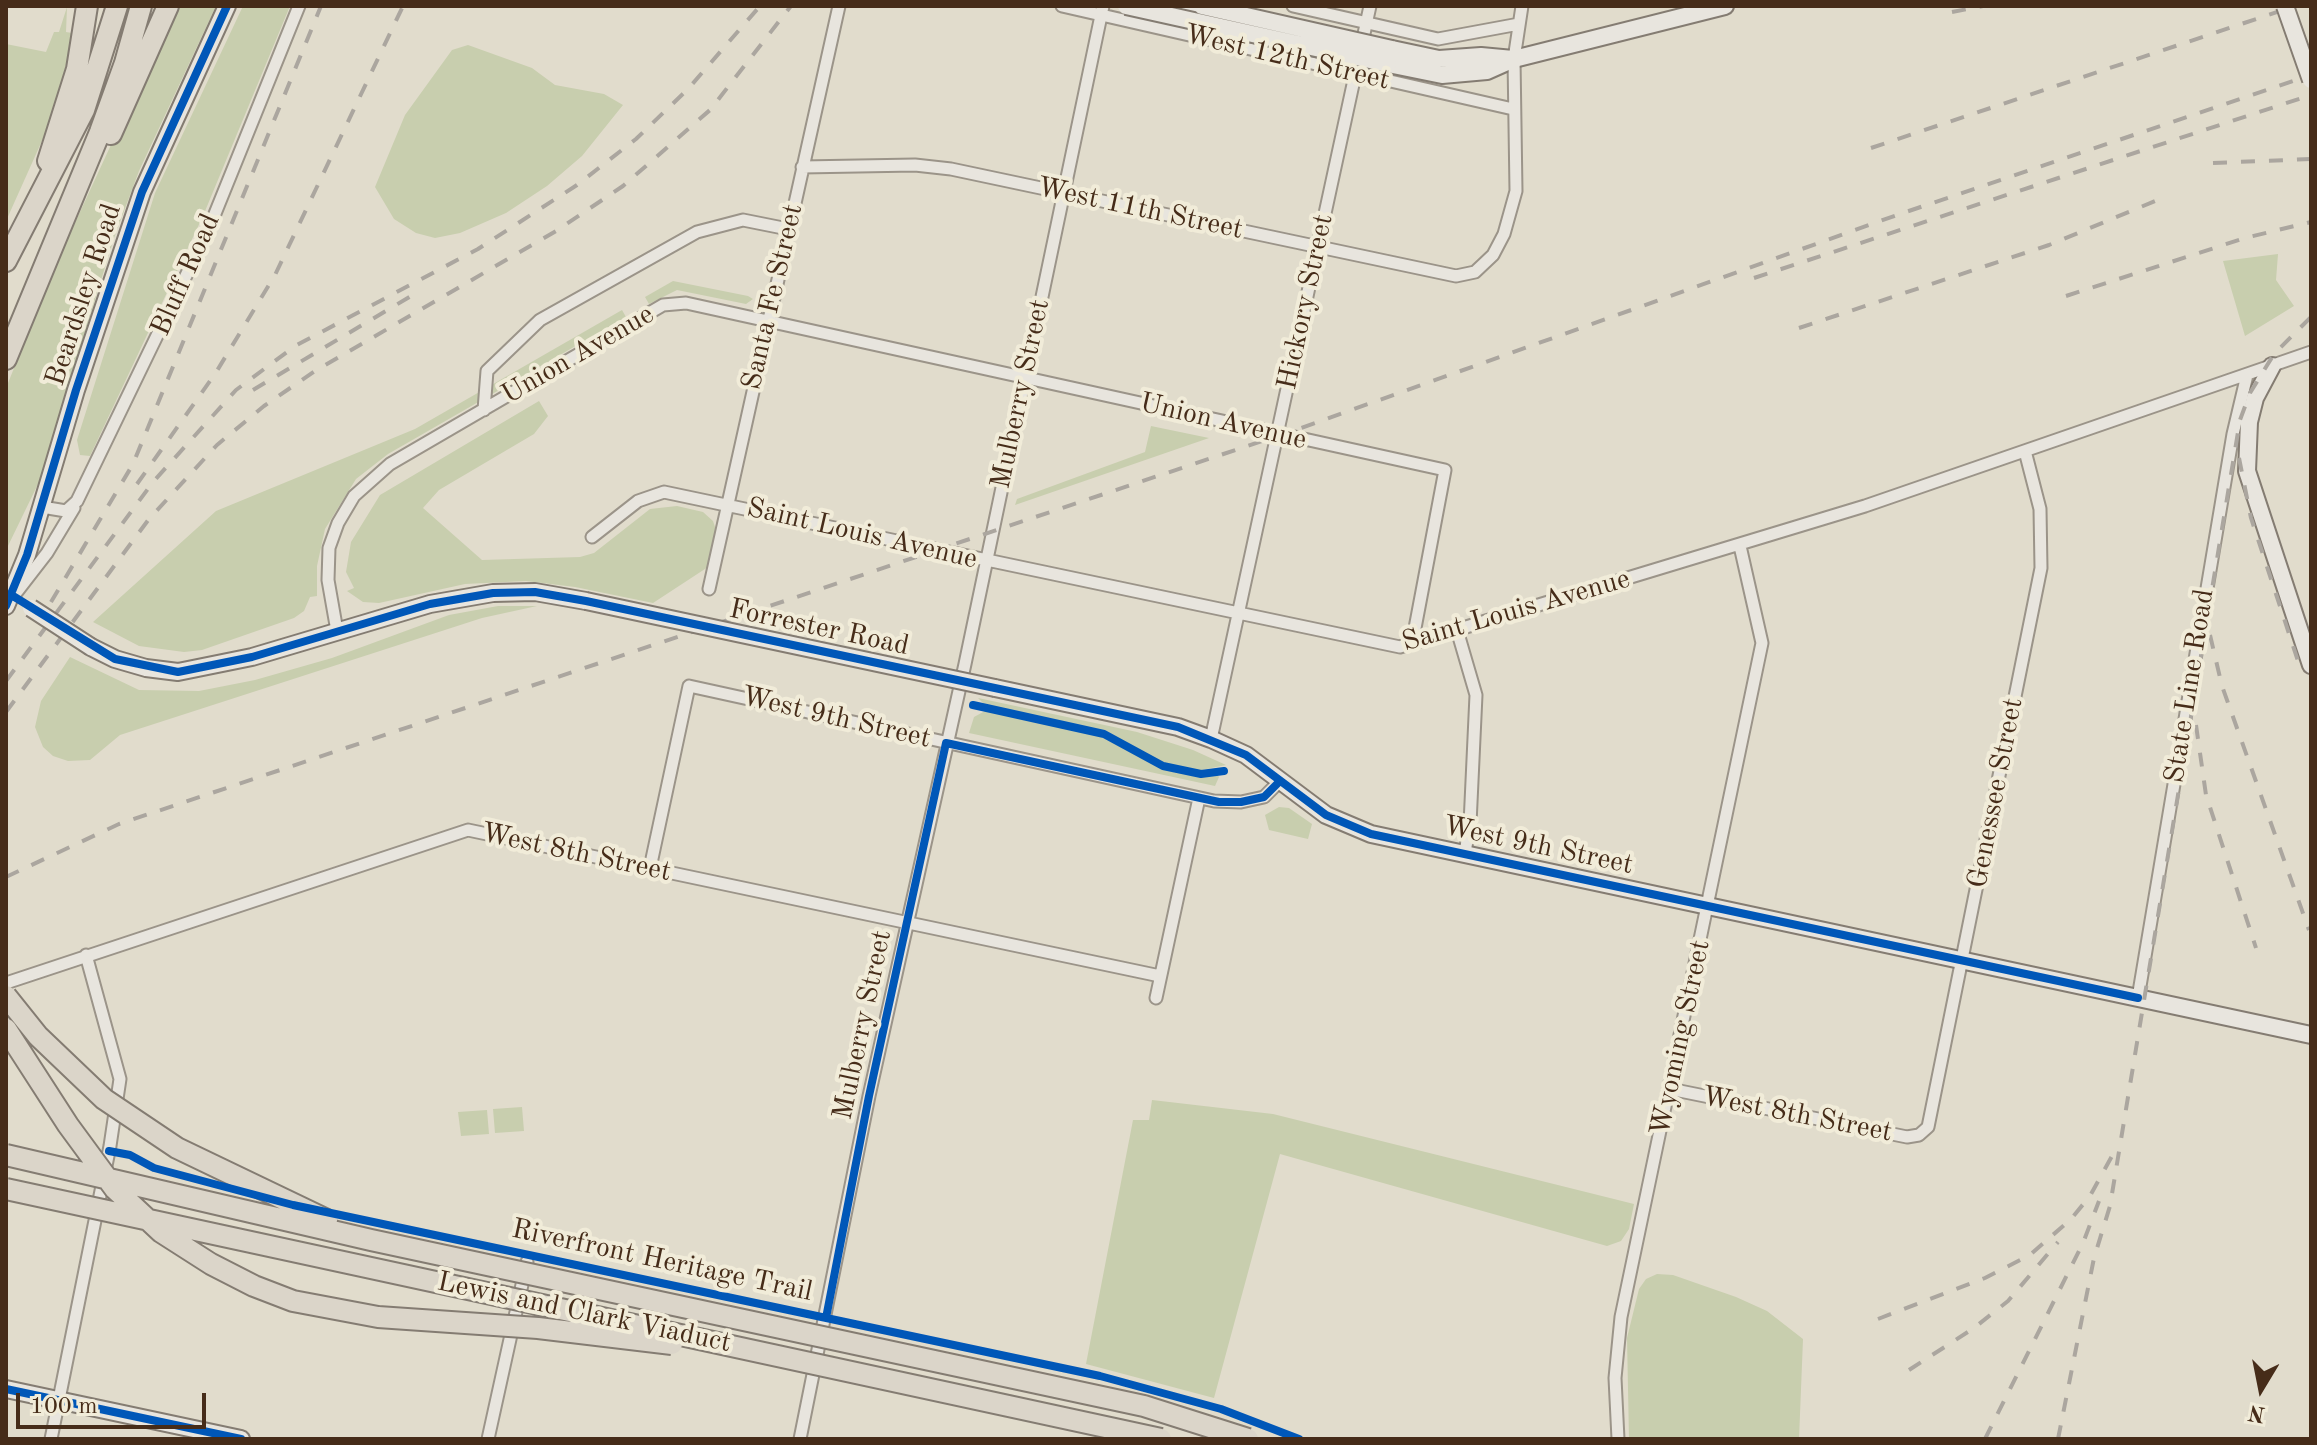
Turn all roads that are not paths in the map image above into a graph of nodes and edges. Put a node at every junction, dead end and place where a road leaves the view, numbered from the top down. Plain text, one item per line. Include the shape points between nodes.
1 (87, 6) edge
2 (117, 6) edge
3 (141, 6) edge
4 (168, 6) edge
5 (227, 6) edge
6 (299, 6) edge
7 (839, 6) edge
8 (1062, 6) edge
9 (1126, 6) edge
10 (1168, 6) edge
11 (1202, 6) edge
12 (1293, 6) edge
13 (1370, 6) edge
14 (1522, 6) edge
15 (1725, 6) edge
16 (2285, 6) edge
17 (1102, 10) edge
18 (1366, 22) junction
19 (1519, 24) junction
20 (1360, 49) junction
21 (1390, 56) junction
22 (1514, 59) junction
23 (1354, 74) junction
24 (2309, 75) edge
25 (1513, 109) junction
26 (802, 167) junction
27 (1065, 192) junction
28 (31, 211) junction
29 (788, 229) junction
30 (1318, 247) junction
31 (47, 259) junction
32 (6, 261) edge
33 (767, 321) junction
34 (2311, 352) edge
35 (6, 359) edge
36 (2272, 366) junction
37 (2247, 375) junction
38 (1023, 377) junction
39 (484, 410) junction
40 (1278, 435) junction
41 (2025, 451) junction
42 (77, 501) junction
43 (727, 504) junction
44 (42, 507) junction
45 (592, 537) dead end
46 (1740, 546) junction
47 (985, 562) junction
48 (709, 589) dead end
49 (9, 601) edge
50 (1237, 615) junction
51 (1457, 630) junction
52 (337, 631) junction
53 (1412, 644) junction
54 (2311, 665) edge
55 (1211, 739) junction
56 (946, 743) junction
57 (1280, 781) junction
58 (1199, 798) junction
59 (1465, 852) junction
60 (650, 868) junction
61 (1709, 906) junction
62 (908, 921) junction
63 (86, 955) junction
64 (1962, 960) junction
65 (1160, 976) junction
66 (6, 983) edge
67 (6, 996) edge
68 (1156, 998) dead end
69 (2138, 998) junction
70 (6, 1029) edge
71 (2311, 1035) edge
72 (1670, 1089) junction
73 (1922, 1132) joint
74 (6, 1155) edge
75 (6, 1189) edge
76 (371, 1240) junction
77 (527, 1262) dead end
78 (799, 1359) junction
79 (6, 1389) edge
80 (57, 1400) junction
81 (51, 1439) edge
82 (241, 1439) edge
83 (488, 1439) edge
84 (800, 1439) edge
85 (1161, 1439) edge
86 (1248, 1439) edge
87 (1618, 1439) edge

1 - 28 highway via 68,103
2 - 28 highway via 84,110
3 - 31 highway via 116,89
4 - 31 highway via 133,90
5 - 44 street, Beardsley Road via 142,192
6 - 42 street, Bluff Road via 210,226
7 - 26 street, Santa Fe Street
8 - 17 street, West 12th Street
9 - 21 street, West 12th Street, bridge
10 - 20 street
11 - 21 street, West 12th Street, bridge
12 - 18 street, West 12th Street
13 - 18 street, Hickory Street
14 - 19 street
15 - 22 street, West 12th Street
16 - 24 street, bridge
17 - 23 street, West 12th Street
17 - 27 street, Mulberry Street
18 - 19 street, West 12th Street via 1438,39
18 - 20 street, Hickory Street
19 - 22 street
20 - 23 street, Hickory Street
21 - 22 street, West 12th Street
22 - 25 street
23 - 25 street, West 12th Street
23 - 30 street, Hickory Street
25 - 30 street, West 11th Street via 1516,191 1504,234 1475,272 1456,276
26 - 27 street, West 11th Street via 915,165
26 - 29 street, Santa Fe Street
27 - 30 street, West 11th Street
27 - 38 street, Mulberry Street
28 - 32 highway
29 - 33 street, Santa Fe Street
29 - 39 street via 743,220 697,232 540,320 487,371
30 - 40 street, Hickory Street
31 - 35 highway
33 - 38 street, Union Avenue
33 - 39 street, Union Avenue via 686,303 663,305
33 - 43 street, Santa Fe Street
34 - 36 street, Saint Louis Avenue
36 - 37 street, Saint Louis Avenue
36 - 54 street via 2249,422 2247,471
37 - 41 street, Saint Louis Avenue
37 - 69 street, State Line Road
38 - 40 street, Union Avenue
38 - 47 street, Mulberry Street
39 - 52 street, Union Avenue via 390,464 354,496 329,548 328,580
40 - 50 street, Hickory Street
40 - 53 street, Union Avenue via 1445,470
41 - 46 street, Saint Louis Avenue
41 - 64 street, Genessee Street via 2040,509 2041,568
42 - 44 street via 66,511
42 - 49 street via 47,553
43 - 45 street, Saint Louis Avenue via 652,494
43 - 47 street, Saint Louis Avenue
43 - 48 street, Santa Fe Street
44 - 49 street, Beardsley Road
46 - 51 street, Saint Louis Avenue
46 - 61 street, Wyoming Street via 1763,633
47 - 50 street, Saint Louis Avenue
47 - 56 street, Mulberry Street
49 - 52 street, bridge via 31,608 91,647 146,668 178,672
50 - 53 street, Saint Louis Avenue via 1393,648
50 - 55 street, Hickory Street
51 - 53 street, Saint Louis Avenue
51 - 59 street via 1476,695
52 - 55 street, Forrester Road, bridge via 430,604 535,592 1178,727
55 - 57 street, Forrester Road via 1246,755
56 - 58 street, West 9th Street
56 - 60 street, West 9th Street via 689,686
56 - 62 street, Mulberry Street
57 - 58 street, West 9th Street via 1264,797 1241,802
57 - 59 street, West 9th Street via 1347,825
58 - 65 street
59 - 61 street, West 9th Street
60 - 62 street, West 8th Street
60 - 63 street, West 8th Street via 468,830
61 - 64 street, West 9th Street
61 - 72 street, Wyoming Street
62 - 65 street, West 8th Street
62 - 84 street, Mulberry Street
63 - 66 street, West 8th Street
63 - 80 street via 120,1079
64 - 69 street, West 9th Street
64 - 73 street, Genessee Street via 1931,1119
65 - 68 street
67 - 76 highway, bridge via 93,1090 177,1148
69 - 71 street, West 9th Street
70 - 78 highway, bridge via 115,1189 161,1232 254,1286 293,1301 378,1317 538,1328
72 - 73 street, West 8th Street via 1907,1137
72 - 87 street, Wyoming Street via 1617,1342
74 - 76 highway, bridge
75 - 78 highway, Lewis and Clark Viaduct, bridge
76 - 86 highway, Lewis and Clark Viaduct, bridge via 1144,1406
77 - 83 street
78 - 85 highway, Lewis and Clark Viaduct, bridge
79 - 80 street
80 - 81 street
80 - 82 street

